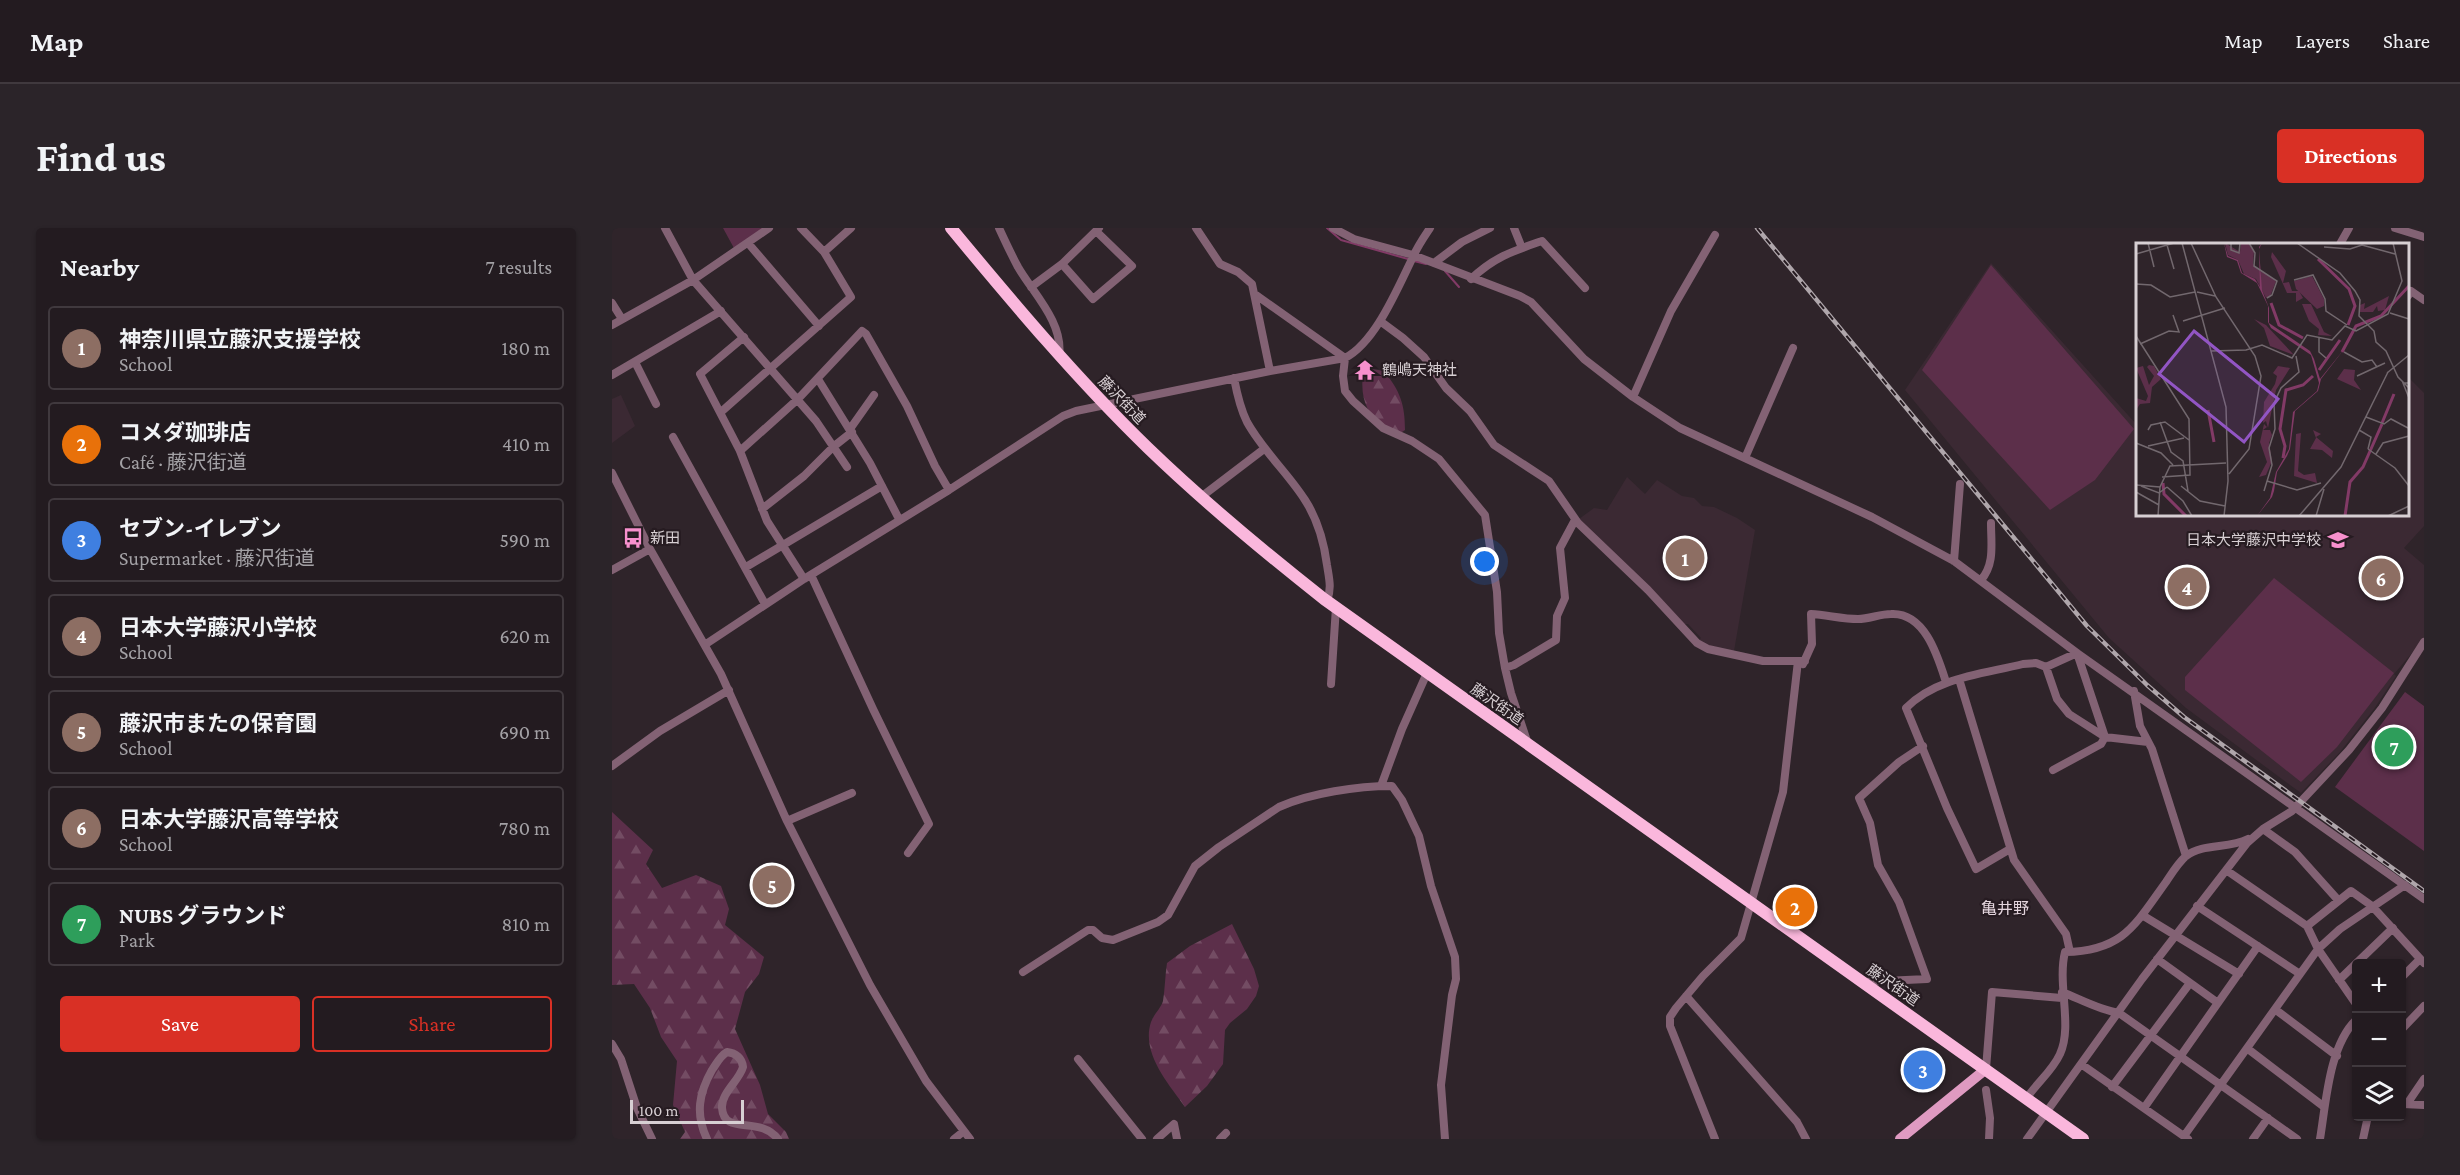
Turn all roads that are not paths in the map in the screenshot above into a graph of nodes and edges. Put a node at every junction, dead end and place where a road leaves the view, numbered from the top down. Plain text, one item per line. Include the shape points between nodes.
1 (665, 228) edge
2 (769, 228) edge
3 (801, 228) edge
4 (851, 228) edge
5 (951, 228) edge
6 (999, 228) edge
7 (1196, 228) edge
8 (1333, 228) edge
9 (1430, 228) edge
10 (1490, 228) edge
11 (1514, 228) edge
12 (2349, 228) edge
13 (2395, 228) edge
14 (1098, 230) edge
15 (1715, 235) dead end
16 (2424, 237) edge
17 (748, 243) junction
18 (2341, 243) edge
19 (1522, 248) junction
20 (824, 252) junction
21 (1413, 255) junction
22 (1434, 263) junction
23 (1062, 264) junction
24 (1471, 279) junction
25 (693, 280) junction
26 (1031, 286) junction
27 (1586, 288) dead end
28 (1256, 294) junction
29 (2409, 294) edge
30 (2424, 300) edge
31 (612, 303) edge
32 (721, 311) junction
33 (622, 320) junction
34 (1380, 321) junction
35 (612, 325) edge
36 (819, 326) junction
37 (744, 337) junction
38 (1793, 348) dead end
39 (1059, 357) junction
40 (1345, 358) junction
41 (635, 362) junction
42 (770, 369) junction
43 (1270, 371) junction
44 (612, 375) edge
45 (1234, 378) junction
46 (818, 379) junction
47 (874, 395) dead end
48 (1633, 397) junction
49 (798, 399) junction
50 (656, 404) dead end
51 (1105, 405) junction
52 (721, 412) junction
53 (851, 430) junction
54 (673, 437) dead end
55 (833, 447) junction
56 (1264, 449) junction
57 (740, 451) junction
58 (1745, 458) junction
59 (847, 467) dead end
60 (612, 473) edge
61 (1960, 484) dead end
62 (882, 486) junction
63 (950, 490) junction
64 (1201, 497) junction
65 (762, 509) junction
66 (899, 519) junction
67 (1575, 520) junction
68 (1990, 524) dead end
69 (781, 545) junction
70 (650, 549) junction
71 (1954, 561) junction
72 (746, 567) junction
73 (612, 570) edge
74 (807, 577) junction
75 (1981, 580) junction
76 (765, 604) junction
77 (1331, 604) junction
78 (2424, 642) edge
79 (706, 644) junction
80 (2078, 652) junction
81 (1802, 661) junction
82 (2046, 667) junction
83 (1505, 668) junction
84 (1427, 673) junction
85 (1959, 680) junction
86 (1946, 682) junction
87 (1331, 684) dead end
88 (729, 690) junction
89 (2134, 692) junction
90 (2105, 737) junction
91 (2148, 742) junction
92 (1529, 745) junction
93 (1923, 746) junction
94 (612, 766) edge
95 (2053, 770) dead end
96 (1381, 786) junction
97 (852, 793) dead end
98 (2296, 807) junction
99 (787, 821) junction
100 (2263, 829) junction
101 (2254, 836) junction
102 (2010, 849) junction
103 (908, 853) dead end
104 (2186, 856) junction
105 (2226, 870) junction
106 (2405, 885) junction
107 (2424, 898) edge
108 (2338, 900) junction
109 (1751, 903) junction
110 (2198, 906) junction
111 (2372, 906) junction
112 (2142, 915) junction
113 (2307, 926) junction
114 (2393, 928) junction
115 (2175, 936) junction
116 (2258, 946) junction
117 (2318, 949) junction
118 (2070, 952) junction
119 (2157, 959) junction
120 (2422, 961) edge
121 (1023, 972) dead end
122 (2239, 974) junction
123 (2300, 974) junction
124 (2406, 974) edge
125 (2339, 980) junction
126 (1862, 982) junction
127 (2190, 982) junction
128 (2062, 995) junction
129 (1686, 996) junction
130 (2352, 998) edge
131 (2218, 1003) junction
132 (2424, 1006) edge
133 (2276, 1010) junction
134 (2119, 1013) junction
135 (2352, 1024) edge
136 (2406, 1025) edge
137 (2150, 1034) junction
138 (612, 1044) edge
139 (2248, 1049) junction
140 (2181, 1056) junction
141 (2337, 1056) junction
142 (1078, 1059) dead end
143 (2081, 1064) junction
144 (1986, 1069) junction
145 (2424, 1079) edge
146 (2221, 1084) junction
147 (2112, 1087) junction
148 (1986, 1090) dead end
149 (2026, 1099) junction
150 (2406, 1102) edge
151 (2406, 1104) edge
152 (2424, 1105) edge
153 (2323, 1106) junction
154 (2144, 1108) junction
155 (2045, 1112) junction
156 (2268, 1118) junction
157 (2367, 1121) edge
158 (964, 1131) junction
159 (2186, 1138) edge
160 (652, 1139) edge
161 (707, 1139) edge
162 (778, 1139) edge
163 (954, 1139) edge
164 (970, 1139) edge
165 (1142, 1139) edge
166 (1157, 1139) edge
167 (1177, 1139) edge
168 (1445, 1139) edge
169 (1715, 1139) edge
170 (1806, 1139) edge
171 (1900, 1139) edge
172 (1989, 1139) edge
173 (2027, 1139) edge
174 (2083, 1139) edge
175 (2253, 1139) edge
176 (2297, 1139) edge
177 (2320, 1139) edge
178 (2363, 1139) edge

1 - 25 street
2 - 17 street
3 - 20 street
4 - 20 street
5 - 39 highway, 藤沢街道
6 - 26 street
7 - 28 street via 1220,264 1238,272 1252,284
8 - 21 street via 1354,239
9 - 21 street
10 - 22 street
11 - 19 street
12 - 18 street
13 - 16 street
14 - 23 street
14 - 23 street via 1132,266 1093,299
15 - 48 street via 1671,311
17 - 25 street
17 - 36 street
19 - 24 street via 1486,264
19 - 27 street via 1542,241
20 - 36 street via 851,297
21 - 22 street
21 - 34 street
22 - 24 street
23 - 26 street
24 - 48 street via 1498,286 1531,302 1584,359
25 - 32 street
25 - 33 street
26 - 39 street via 1055,328 1061,345
28 - 40 street
28 - 43 street
29 - 30 street via 2411,291
31 - 33 street
32 - 37 street
32 - 41 street
33 - 35 street
34 - 40 street via 1353,354
34 - 67 street via 1424,357 1494,446 1549,481
36 - 42 street
37 - 42 street
37 - 52 street via 700,374
38 - 58 street
39 - 51 highway, 藤沢街道
40 - 43 street
40 - 83 street via 1343,376 1353,401 1383,428 1439,459 1485,515
41 - 44 street
41 - 50 street
42 - 49 street
42 - 52 street
43 - 45 street
45 - 51 street
45 - 56 street via 1240,408
46 - 49 street
46 - 53 street
46 - 63 street via 862,331 866,334
47 - 53 street
48 - 58 street via 1680,428
49 - 55 street
49 - 57 street
51 - 63 street via 1063,416
51 - 64 highway, 藤沢街道
52 - 57 street
53 - 55 street
53 - 62 street
54 - 72 street
55 - 59 street
55 - 65 street
56 - 64 street
56 - 77 street via 1304,499 1317,524 1324,541
57 - 65 street
58 - 71 street via 1881,521
60 - 70 street
61 - 71 street
62 - 66 street
62 - 69 street
63 - 66 street
64 - 77 highway, 藤沢街道
65 - 69 street
66 - 74 street
67 - 81 street via 1703,647 1763,661
67 - 83 street via 1560,548 1565,598 1557,616 1556,640
68 - 75 street via 1991,562
69 - 72 street
69 - 74 street
70 - 73 street
70 - 79 street
71 - 75 street
72 - 76 street
74 - 76 street
74 - 103 street via 929,824
75 - 80 street
76 - 79 street
77 - 84 highway, 藤沢街道
77 - 87 street
78 - 98 street via 2368,727
79 - 88 street
80 - 82 street
80 - 89 street
80 - 90 street
81 - 86 street via 1812,644 1811,614 1858,619 1900,614 1923,632 1936,653
81 - 109 street via 1797,673 1782,792
82 - 85 street via 2023,664
82 - 90 street via 2057,699 2070,714
83 - 92 street
84 - 92 highway, 藤沢街道
84 - 96 street
85 - 86 street
85 - 102 street
86 - 93 street via 1906,708
88 - 94 street via 660,731
88 - 99 street
89 - 91 street via 2140,726
89 - 98 street
90 - 91 street
90 - 95 street via 2101,744
91 - 104 street
92 - 109 highway, 藤沢街道
93 - 102 street via 1976,869
93 - 126 street via 1859,798 1870,823 1878,865 1899,902 1927,979
96 - 121 street via 1346,790 1279,807 1195,866 1168,915 1158,922 1113,940 1088,930
96 - 168 street via 1392,786 1414,824 1455,957 1456,979 1441,1085
97 - 99 street
98 - 100 street
98 - 106 street
99 - 158 street via 899,1038
100 - 101 street
100 - 108 street via 2295,852
101 - 104 street
101 - 105 street
102 - 118 street via 2019,869 2066,934
104 - 112 street
105 - 110 street
105 - 113 street
106 - 107 street
106 - 111 street
108 - 111 street via 2350,891
108 - 113 street
109 - 126 highway, 藤沢街道
109 - 129 street via 1741,938
110 - 115 street
110 - 116 street
111 - 114 street
111 - 117 street
112 - 115 street
112 - 118 street via 2128,932 2102,948
113 - 117 street
114 - 120 street
114 - 125 street
115 - 119 street
115 - 122 street
116 - 122 street
116 - 123 street
117 - 123 street
117 - 125 street
118 - 128 street via 2065,952 2062,962
119 - 127 street
119 - 134 street
120 - 124 street
122 - 131 street
123 - 133 street
125 - 130 street
126 - 144 highway, 藤沢街道
127 - 131 street
127 - 137 street
128 - 134 street
128 - 144 street via 1992,992
128 - 149 street via 2065,1040 2061,1053
129 - 169 street via 1670,1017 1670,1026
129 - 170 street via 1797,1122
131 - 140 street
132 - 136 street
133 - 139 street
133 - 141 street
134 - 137 street
134 - 143 street
135 - 141 street via 2344,1033
137 - 140 street
137 - 147 street
138 - 160 street
139 - 146 street
139 - 153 street
140 - 146 street
140 - 154 street
141 - 153 street
142 - 165 street
143 - 147 street
143 - 155 street
144 - 149 highway, 藤沢街道
144 - 171 main road
145 - 150 street
146 - 156 street
146 - 159 street
147 - 154 street
148 - 172 street
149 - 155 highway, 藤沢街道
151 - 152 street
153 - 177 street
154 - 159 street
155 - 173 street
155 - 174 highway, 藤沢街道
156 - 175 street
156 - 176 street
157 - 178 street
158 - 163 street
158 - 164 street
161 - 162 street via 699,1109 700,1095 717,1062 727,1052 736,1055 743,1067 723,1100 725,1119 733,1124 765,1128
166 - 167 street via 1174,1124

